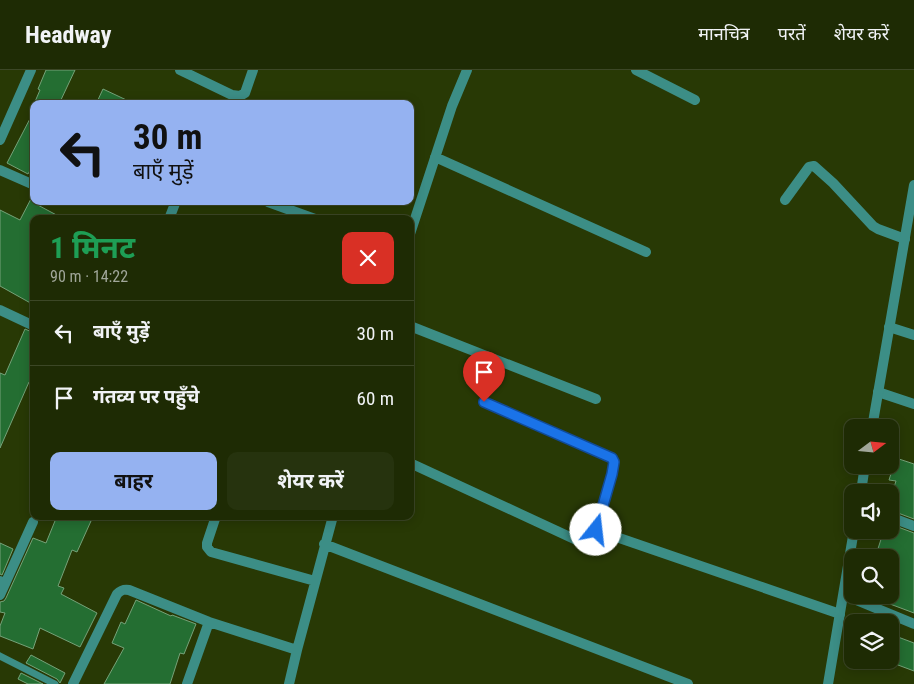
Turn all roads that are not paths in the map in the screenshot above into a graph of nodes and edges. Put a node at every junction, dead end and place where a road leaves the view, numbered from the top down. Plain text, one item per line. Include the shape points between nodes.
1 (31, 70) edge
2 (180, 70) edge
3 (253, 70) edge
4 (467, 70) edge
5 (636, 70) edge
6 (695, 100) dead end
7 (0, 140) edge
8 (436, 157) junction
9 (0, 170) edge
10 (30, 183) edge
11 (914, 185) edge
12 (785, 200) dead end
13 (276, 205) edge
14 (304, 215) edge
15 (414, 222) edge
16 (905, 239) junction
17 (646, 252) dead end
18 (0, 310) edge
19 (30, 324) edge
20 (889, 327) junction
21 (414, 328) edge
22 (914, 335) edge
23 (878, 392) junction
24 (596, 399) dead end
25 (484, 402) dead end
26 (914, 404) edge
27 (874, 419) edge
28 (414, 465) edge
29 (215, 520) edge
30 (331, 520) edge
31 (899, 520) edge
32 (33, 522) dead end
33 (914, 526) edge
34 (596, 530) junction
35 (324, 544) junction
36 (315, 581) junction
37 (3, 582) edge
38 (0, 595) edge
39 (844, 595) edge
40 (866, 604) edge
41 (840, 614) junction
42 (209, 622) junction
43 (914, 624) edge
44 (297, 650) junction
45 (0, 656) edge
46 (55, 684) edge
47 (73, 684) edge
48 (187, 684) edge
49 (289, 684) edge
50 (688, 684) edge
51 (828, 684) edge

1 - 7 street
2 - 3 street via 240,96 245,92
4 - 8 street
5 - 6 street
8 - 15 street
8 - 17 street
9 - 10 street
11 - 16 street
12 - 16 street via 809,167 814,166 873,226
13 - 14 street
16 - 20 street
18 - 19 street
20 - 22 street
20 - 23 street
21 - 24 street
23 - 26 street
23 - 27 street
25 - 34 street via 612,458 612,474
28 - 34 street via 584,544 590,544
29 - 36 street via 206,543 211,552
30 - 35 street
31 - 33 street
32 - 37 street
34 - 41 street
35 - 36 street
35 - 50 street
36 - 44 street
37 - 38 street
39 - 41 street
40 - 43 street
41 - 51 street
42 - 44 street
42 - 47 street via 129,590 120,591
42 - 48 street
44 - 49 street
45 - 46 lane

